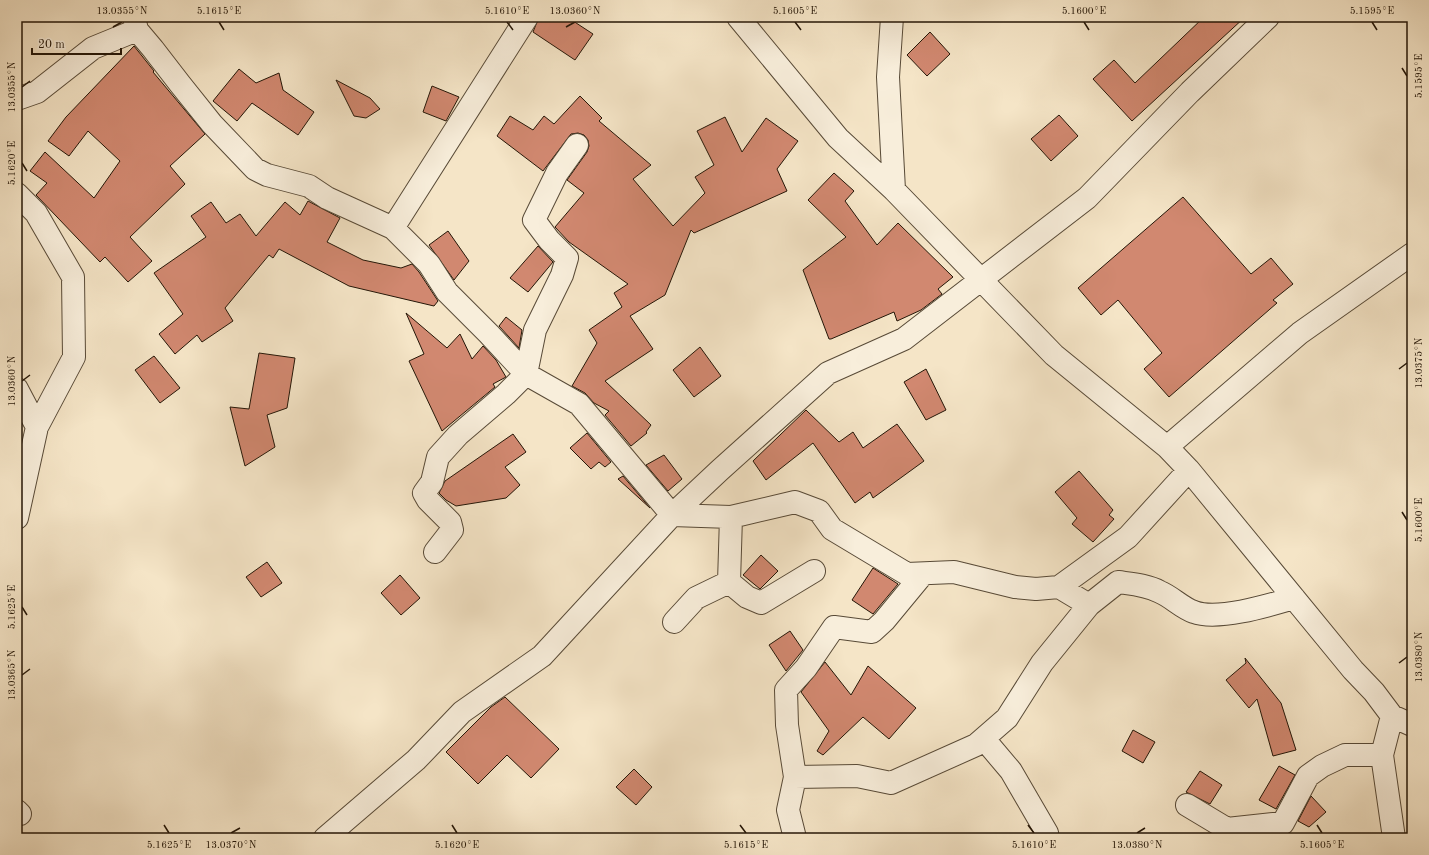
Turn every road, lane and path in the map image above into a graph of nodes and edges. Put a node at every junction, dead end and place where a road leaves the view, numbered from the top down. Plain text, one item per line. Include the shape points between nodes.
1 (527, 17) edge
2 (738, 17) edge
3 (892, 17) edge
4 (1268, 17) edge
5 (135, 24) edge
6 (17, 99) edge
7 (578, 145) dead end
8 (894, 190) junction
9 (17, 194) edge
10 (393, 228) junction
11 (1412, 254) edge
12 (980, 280) junction
13 (526, 374) junction
14 (17, 389) edge
15 (37, 427) junction
16 (1167, 447) junction
17 (1189, 470) junction
18 (672, 515) junction
19 (731, 517) junction
20 (17, 518) edge
21 (435, 552) dead end
22 (814, 571) dead end
23 (922, 574) junction
24 (729, 582) junction
25 (1059, 587) junction
26 (1294, 598) junction
27 (1089, 605) junction
28 (674, 622) dead end
29 (1392, 716) junction
30 (1412, 725) edge
31 (984, 739) junction
32 (1382, 754) junction
33 (795, 777) junction
34 (1187, 805) dead end
35 (325, 838) edge
36 (795, 838) edge
37 (1048, 838) edge
38 (1394, 838) edge

1 - 10 street
2 - 8 street via 838,138
3 - 8 street via 888,77
4 - 12 street via 1190,92 1099,187
5 - 6 street via 93,48 37,92
5 - 10 street via 212,124 255,169 267,175 309,186 327,198
7 - 13 street via 557,173 534,220 567,258 562,275 535,330
8 - 12 street
9 - 15 street via 36,213 73,277 74,357
10 - 13 street via 429,264 447,292
11 - 16 street via 1300,333
12 - 16 street via 1054,355
12 - 18 street via 904,339 828,373
13 - 18 street via 579,404
13 - 21 street via 458,435 438,457 432,482 424,493 450,522 452,530
14 - 15 street
15 - 20 street
16 - 17 street
17 - 25 street via 1128,537
17 - 26 street
18 - 19 street
18 - 35 street via 542,656 462,712 416,760
19 - 23 street via 796,502 819,511 832,529 907,574
19 - 24 street
22 - 24 street via 761,603 747,597
23 - 25 street via 954,572 1015,587
23 - 33 street via 872,632 834,627 806,668 786,690 787,725
24 - 28 street via 696,598
25 - 27 street
26 - 27 street via 1255,609 1208,615 1194,612 1160,592 1141,585 1118,582
26 - 29 street
27 - 31 street via 1042,663 1007,718
29 - 30 street
29 - 32 street
31 - 33 street via 976,745 891,783 857,776
31 - 37 street via 1011,771 1047,832
32 - 34 street via 1345,755 1322,766 1308,776 1283,823 1227,829
32 - 38 street
33 - 36 street via 788,810

